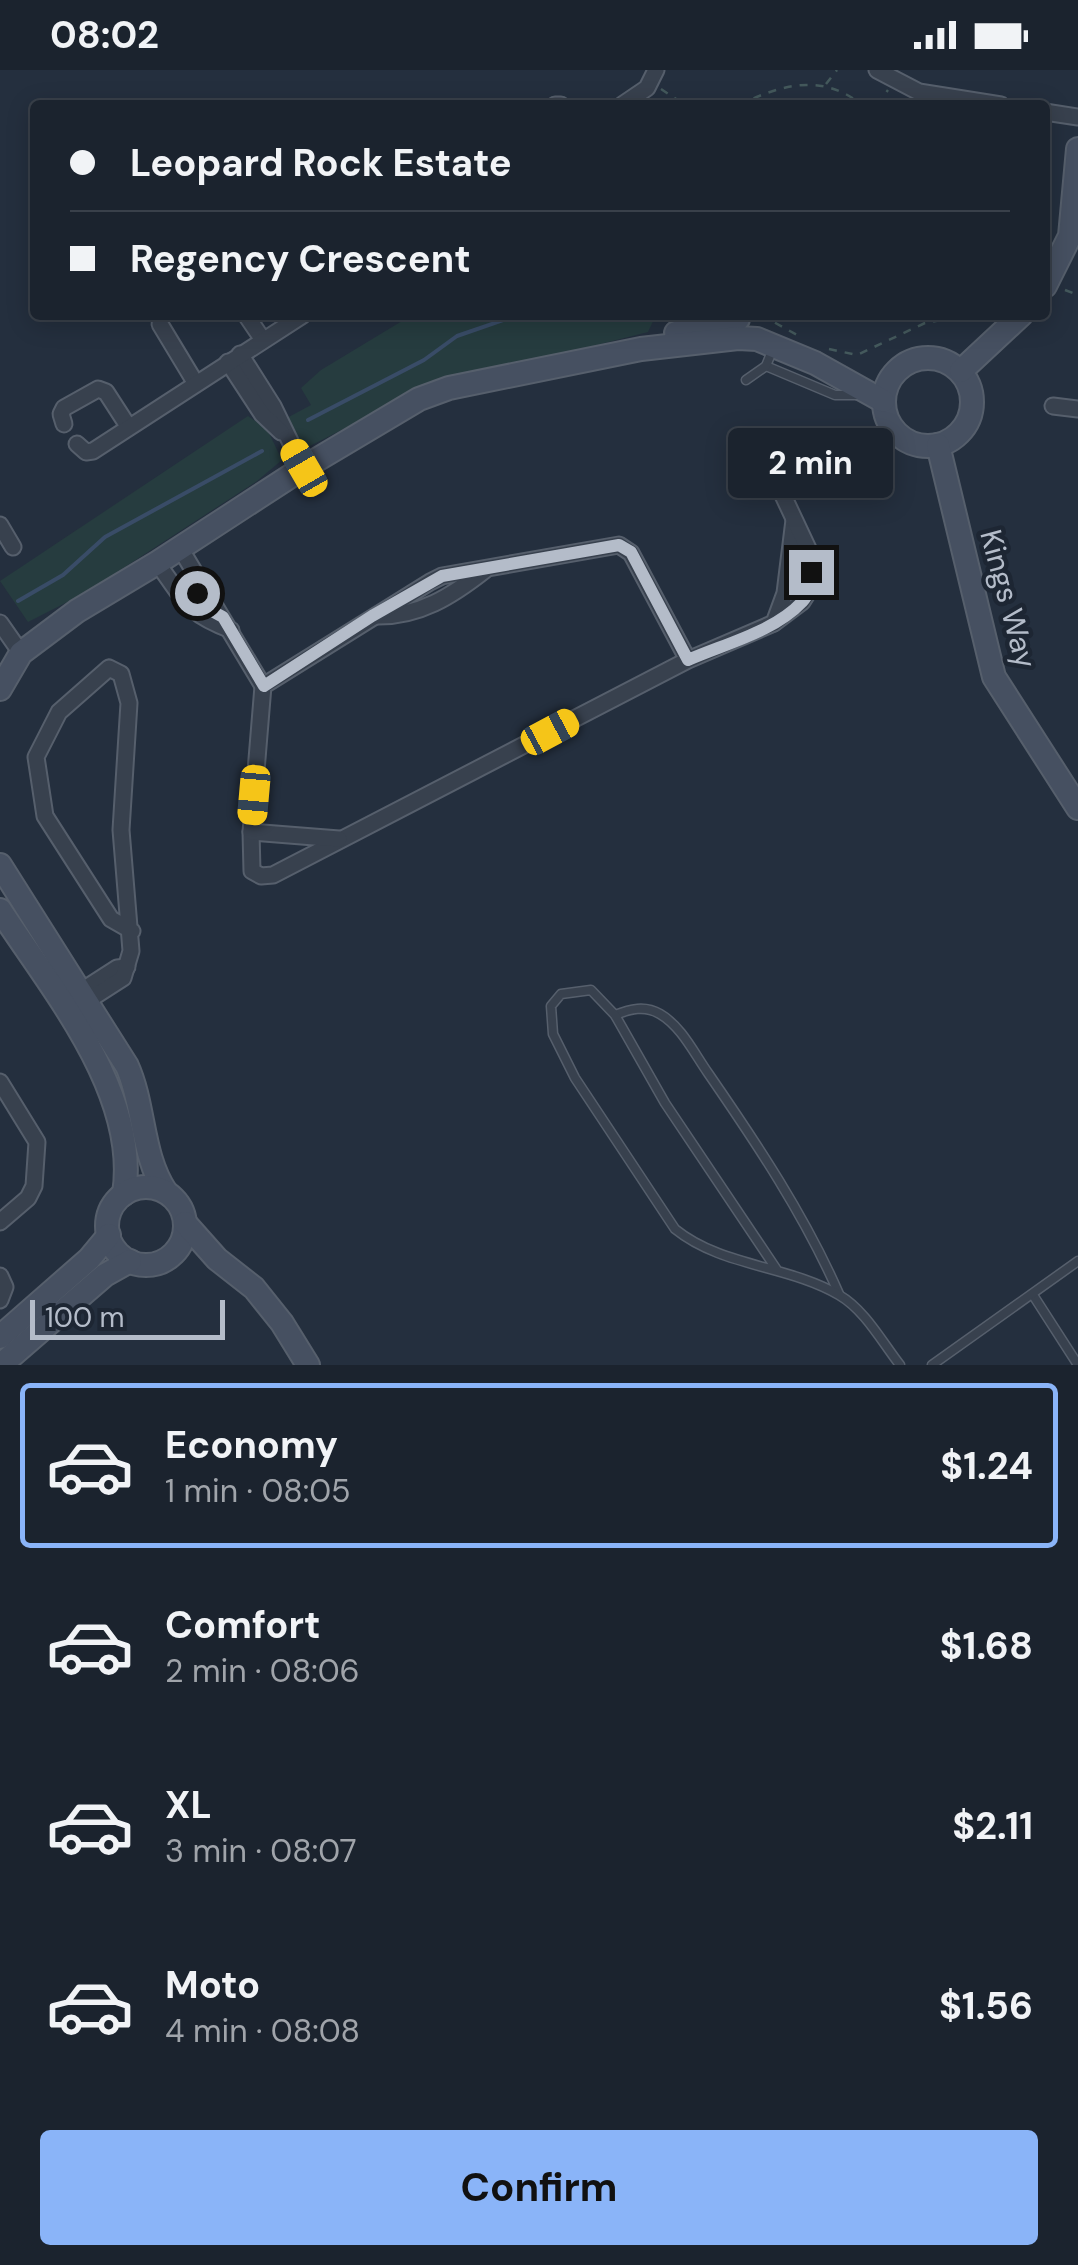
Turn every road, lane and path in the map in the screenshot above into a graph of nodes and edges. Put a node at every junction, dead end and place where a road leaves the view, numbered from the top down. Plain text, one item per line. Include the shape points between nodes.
1 (837, 70) edge
2 (876, 70) edge
3 (653, 76) edge
4 (897, 81) junction
5 (825, 85) junction
6 (627, 100) edge
7 (679, 100) edge
8 (750, 100) edge
9 (856, 100) edge
10 (881, 100) edge
11 (969, 100) edge
12 (1050, 113) edge
13 (1078, 117) edge
14 (1078, 149) edge
15 (1074, 238) edge
16 (1050, 278) edge
17 (249, 320) edge
18 (295, 320) edge
19 (689, 320) edge
20 (730, 320) edge
21 (746, 320) edge
22 (755, 320) edge
23 (941, 320) edge
24 (1016, 320) edge
25 (160, 324) dead end
26 (803, 338) dead end
27 (262, 340) junction
28 (650, 342) junction
29 (818, 344) dead end
30 (765, 351) junction
31 (234, 358) junction
32 (962, 371) junction
33 (746, 380) dead end
34 (195, 382) junction
35 (881, 391) junction
36 (1052, 406) dead end
37 (1078, 409) edge
38 (64, 424) dead end
39 (128, 426) junction
40 (76, 444) dead end
41 (938, 445) junction
42 (765, 457) dead end
43 (304, 468) junction
44 (794, 519) junction
45 (0, 524) edge
46 (14, 547) dead end
47 (170, 555) junction
48 (0, 622) edge
49 (774, 623) junction
50 (227, 624) junction
51 (21, 653) junction
52 (688, 660) junction
53 (264, 686) junction
54 (0, 690) edge
55 (1078, 808) edge
56 (251, 832) junction
57 (342, 839) junction
58 (0, 866) edge
59 (0, 910) edge
60 (132, 932) junction
61 (84, 996) junction
62 (64, 1009) junction
63 (615, 1015) junction
64 (0, 1082) edge
65 (166, 1192) junction
66 (124, 1194) junction
67 (0, 1222) edge
68 (185, 1223) junction
69 (108, 1235) junction
70 (166, 1259) junction
71 (217, 1259) junction
72 (130, 1260) junction
73 (1078, 1261) edge
74 (777, 1270) junction
75 (0, 1276) edge
76 (838, 1294) junction
77 (1033, 1294) junction
78 (0, 1300) edge
79 (0, 1337) edge
80 (3, 1364) edge
81 (308, 1365) edge
82 (900, 1365) edge
83 (932, 1365) edge
84 (1078, 1365) edge

1 - 5 path
2 - 4 street
3 - 6 street
3 - 7 path
4 - 10 path
4 - 11 street via 919,92
5 - 8 path via 772,89
5 - 9 path
12 - 13 street
14 - 15 street
15 - 16 street
17 - 27 street
18 - 27 street
19 - 28 street
20 - 28 street
21 - 30 street
22 - 26 path
23 - 29 path via 857,356
24 - 32 street
25 - 34 street
27 - 31 street
28 - 30 street via 718,340
28 - 43 street via 433,394
30 - 33 lane
30 - 35 street via 870,380
30 - 35 lane via 843,397
31 - 34 street
31 - 43 street via 262,414 284,434
32 - 35 street via 934,357 919,358
32 - 41 street via 970,384 971,415 952,440
34 - 39 street
35 - 41 street via 885,414 900,436
36 - 37 street
38 - 39 street via 64,408 98,389
39 - 40 street via 90,452
41 - 55 street, Kings Way via 994,677
42 - 44 street
43 - 47 street
44 - 49 street via 785,593
44 - 49 street via 810,555 809,591
45 - 46 street
47 - 50 street
47 - 50 street via 182,602 196,615
47 - 51 street
48 - 51 street
49 - 52 street
50 - 53 street
51 - 54 street
52 - 53 street via 631,552 614,544 442,576
52 - 57 street
53 - 56 street
56 - 57 street
56 - 57 street via 252,871 261,876
58 - 61 street
59 - 62 street
60 - 60 street via 111,919 45,816 36,757 58,712 110,668 121,674 129,703 121,830
60 - 61 street via 127,967
61 - 62 street
61 - 65 street via 130,1072
62 - 66 street via 111,1090 126,1154
63 - 74 lane
63 - 74 lane via 591,990 554,1000 550,1027 575,1078 674,1229 715,1252
63 - 76 lane via 644,1009 675,1026 796,1210
64 - 67 street via 37,1142 34,1186
65 - 66 street via 141,1187
65 - 68 street via 180,1205
66 - 69 street via 109,1214
68 - 70 street via 179,1247
68 - 71 street
69 - 72 street
69 - 79 street via 90,1259
70 - 71 street
70 - 72 street
71 - 81 street via 254,1288
72 - 80 street
73 - 77 lane
74 - 76 lane
75 - 78 street
76 - 82 lane
77 - 83 lane
77 - 84 lane

